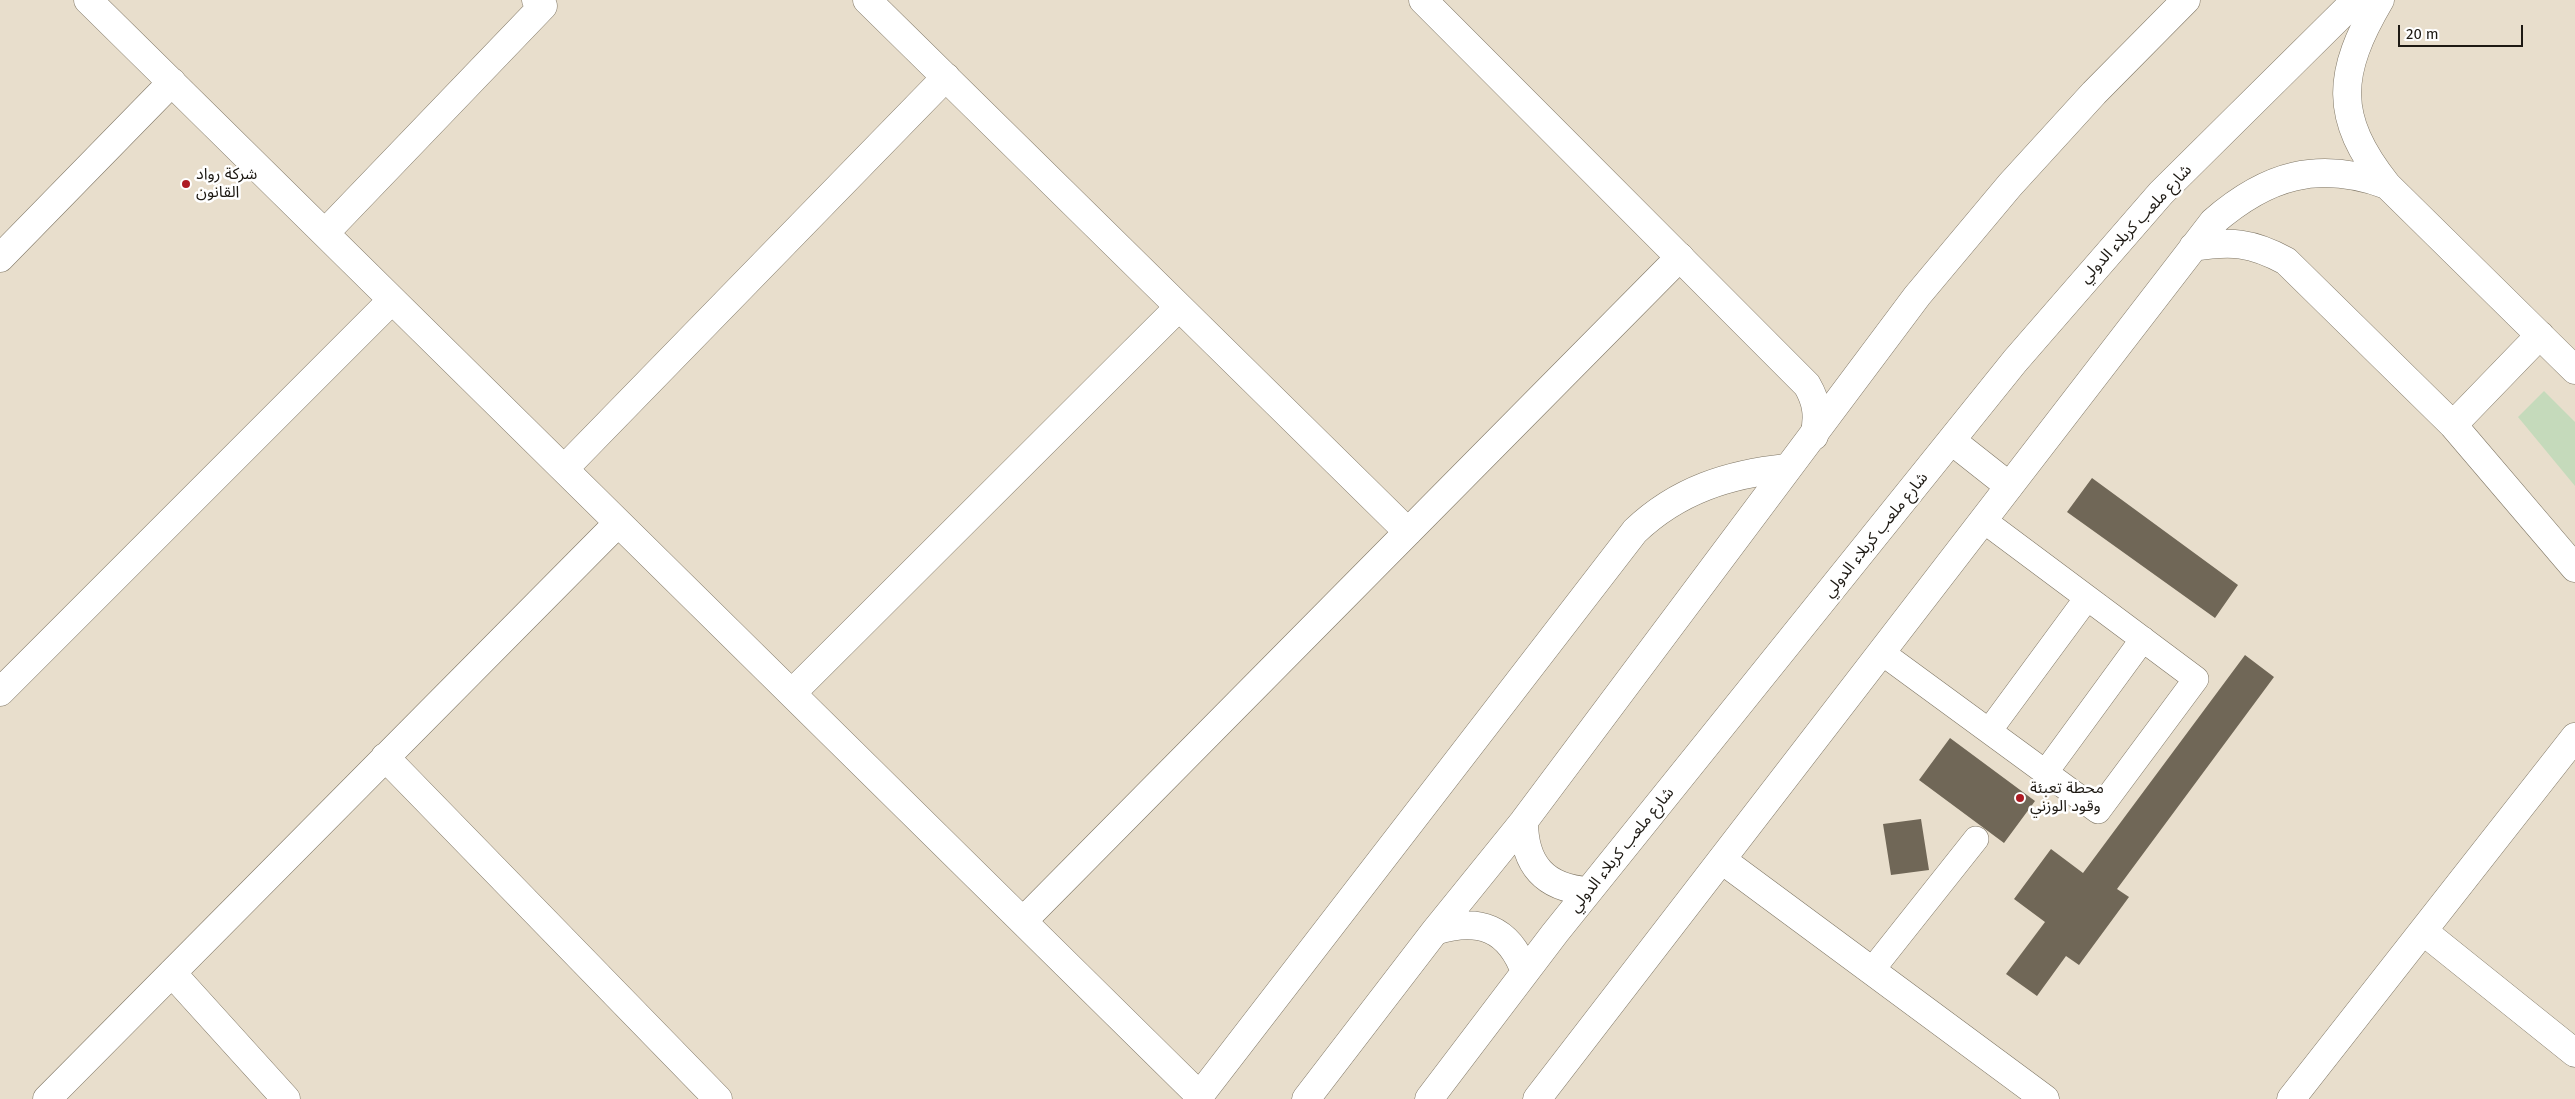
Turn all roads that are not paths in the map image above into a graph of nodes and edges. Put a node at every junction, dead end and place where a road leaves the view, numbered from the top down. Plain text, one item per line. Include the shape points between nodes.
1 (88, 0) edge
2 (536, 0) edge
3 (867, 0) edge
4 (1423, 0) edge
5 (2186, 0) edge
6 (2356, 0) edge
7 (2380, 0) edge
8 (946, 77) junction
9 (172, 82) junction
10 (2387, 185) junction
11 (325, 233) junction
12 (2193, 247) junction
13 (1680, 257) junction
14 (0, 258) edge
15 (392, 300) junction
16 (1179, 307) junction
17 (2540, 335) junction
18 (2575, 370) edge
19 (2453, 425) junction
20 (1814, 436) junction
21 (1952, 441) junction
22 (1787, 468) junction
23 (564, 469) junction
24 (2009, 486) junction
25 (1983, 520) junction
26 (618, 523) junction
27 (1408, 532) junction
28 (2575, 568) edge
29 (2088, 598) junction
30 (2143, 639) junction
31 (1881, 652) junction
32 (0, 692) edge
33 (792, 693) junction
34 (1989, 731) junction
35 (2575, 737) edge
36 (385, 757) junction
37 (2046, 773) junction
38 (1524, 821) junction
39 (1976, 839) dead end
40 (1722, 860) junction
41 (1588, 891) junction
42 (1023, 921) junction
43 (1435, 931) junction
44 (2422, 931) junction
45 (1872, 970) junction
46 (1525, 972) junction
47 (172, 973) junction
48 (2575, 1053) edge
49 (1199, 1097) edge
50 (47, 1099) edge
51 (286, 1099) edge
52 (718, 1099) edge
53 (1306, 1099) edge
54 (1429, 1099) edge
55 (1537, 1099) edge
56 (2045, 1099) edge
57 (2291, 1099) edge

1 - 9 street
2 - 11 street via 543,6
3 - 8 street
4 - 13 street
5 - 20 street via 2010,185 1917,296
6 - 21 street, شارع ملعب كربلاء الدولي via 2161,193 2015,361
7 - 10 street via 2360,34 2347,94 2349,120 2355,136 2363,153
8 - 16 street
8 - 23 street
9 - 11 street
9 - 14 street
10 - 12 street via 2360,175 2328,172 2296,176 2265,185 2237,201 2213,222
10 - 17 street
11 - 15 street
12 - 19 street via 2225,242 2246,244 2286,261
12 - 24 street
13 - 20 street via 1807,385 1814,396 1817,411
13 - 27 street
15 - 23 street
15 - 32 street
16 - 27 street
16 - 33 street
17 - 18 street
17 - 19 street
19 - 28 street
20 - 22 street
21 - 24 street
21 - 41 street, شارع ملعب كربلاء الدولي
22 - 38 street
22 - 49 street via 1742,474 1693,490 1670,502 1635,531
23 - 26 street
24 - 25 street
25 - 29 lane
25 - 31 street
26 - 33 street
26 - 36 street
27 - 42 street
29 - 30 lane
29 - 34 lane
30 - 37 lane
30 - 37 lane via 2196,679 2098,811
31 - 34 lane
31 - 40 street
33 - 42 street
34 - 37 lane
35 - 44 street
36 - 47 street
36 - 52 street
38 - 41 street via 1524,840 1529,856 1540,872 1553,883 1571,890
38 - 43 street
39 - 45 lane
40 - 45 street
40 - 55 street
41 - 46 street, شارع ملعب كربلاء الدولي
42 - 49 street
43 - 46 street via 1472,924 1490,930 1506,940 1518,954
43 - 53 street
44 - 48 street
44 - 57 street
45 - 56 street
46 - 54 street, شارع ملعب كربلاء الدولي
47 - 50 street
47 - 51 street

